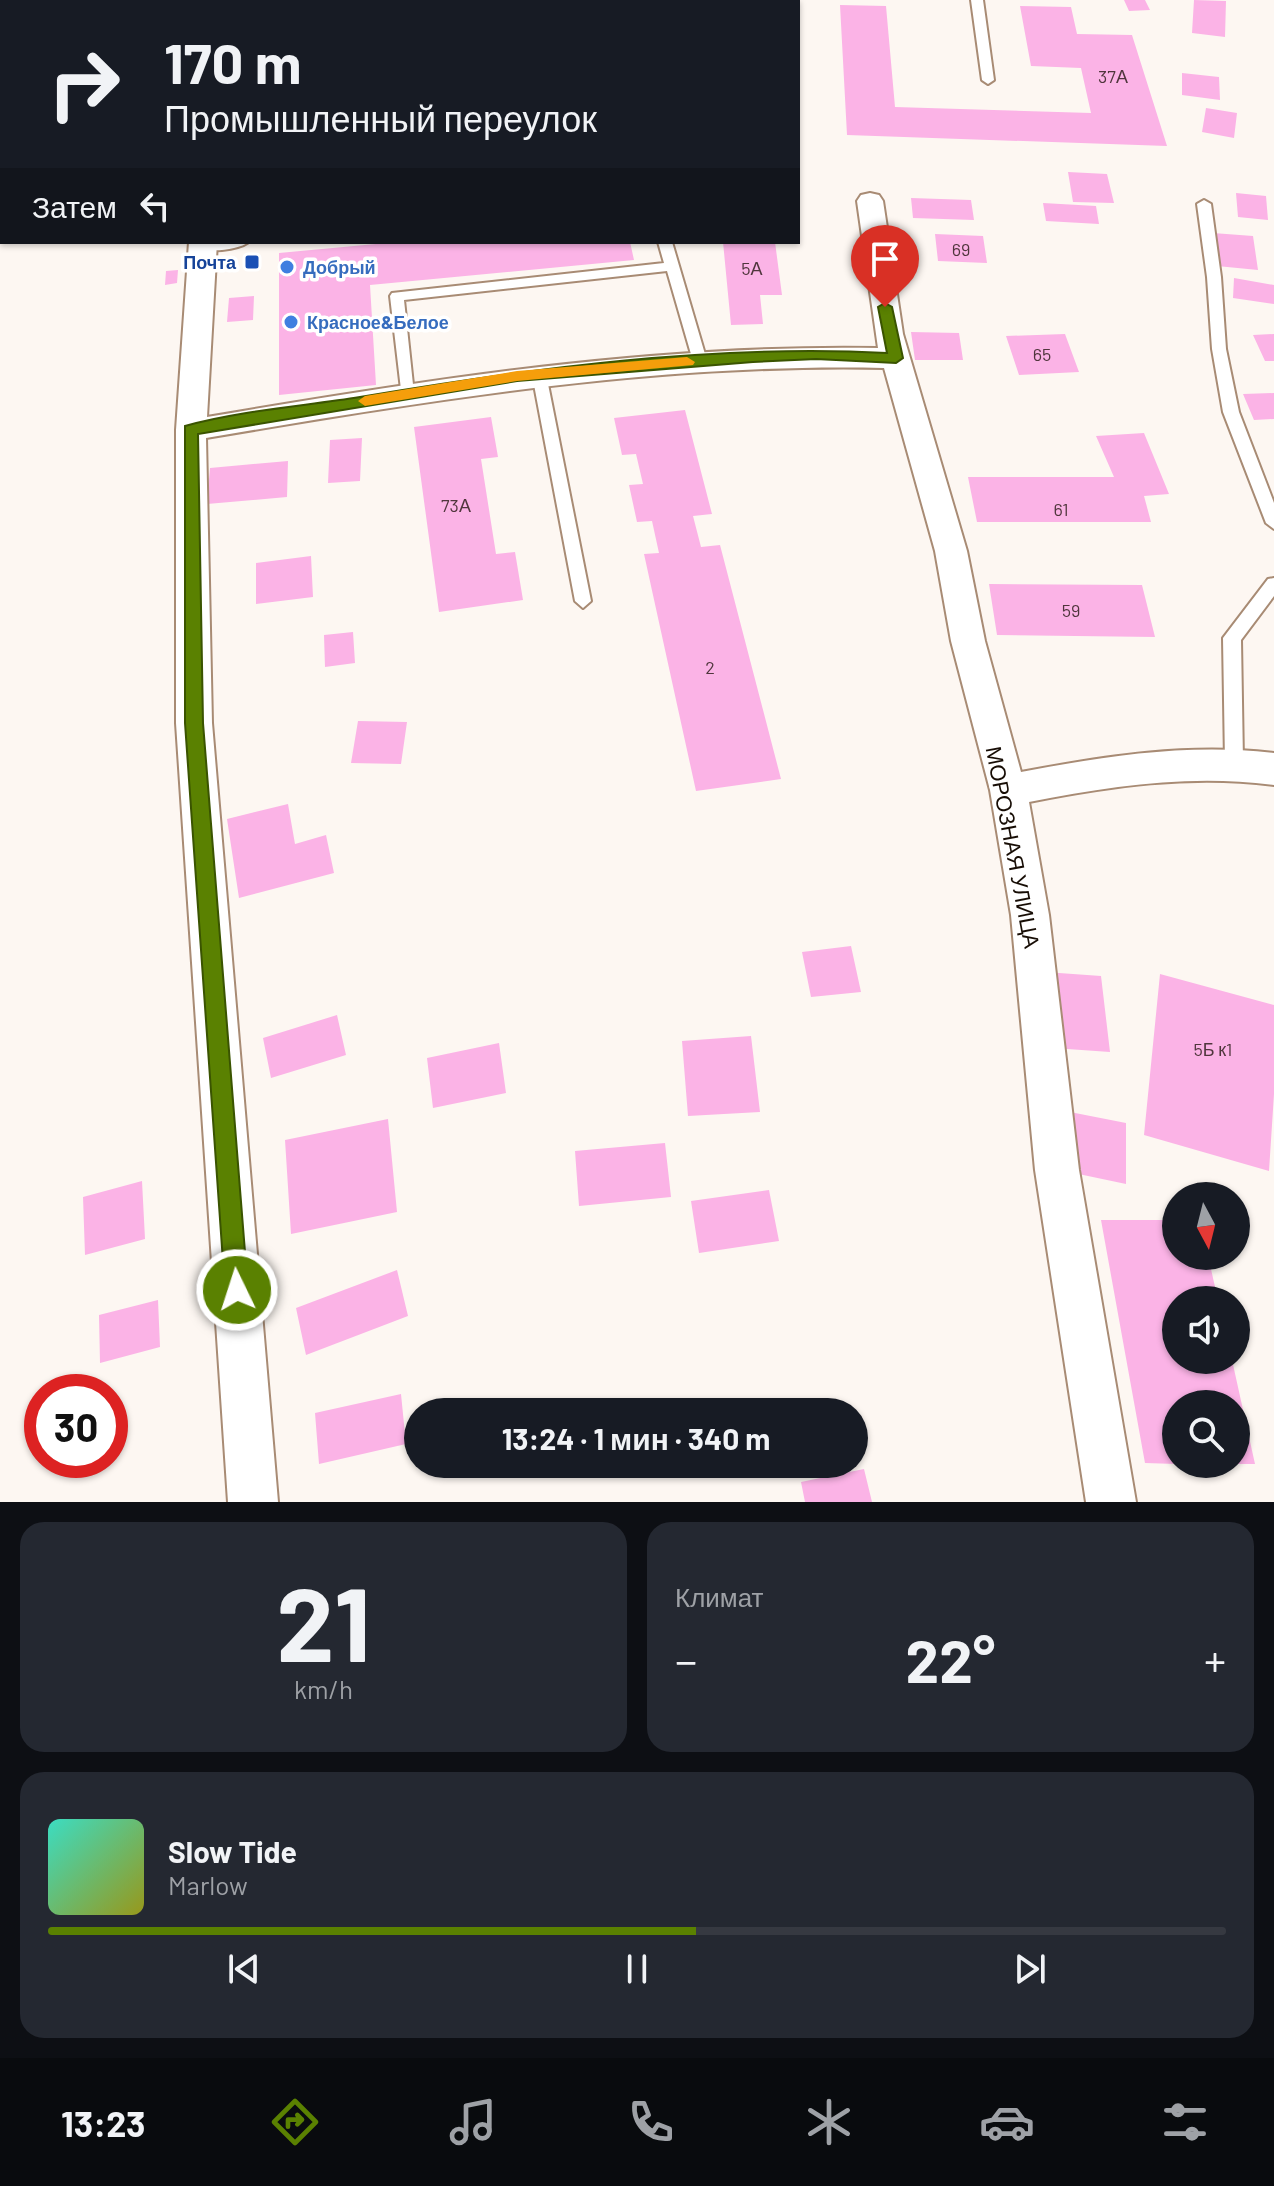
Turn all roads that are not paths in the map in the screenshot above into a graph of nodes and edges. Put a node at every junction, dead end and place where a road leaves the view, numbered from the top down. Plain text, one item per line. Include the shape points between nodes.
1 (977, 0) edge
2 (988, 80) dead end
3 (870, 201) dead end
4 (1204, 204) dead end
5 (202, 244) edge
6 (666, 244) edge
7 (673, 266) junction
8 (896, 358) junction
9 (700, 361) junction
10 (539, 374) junction
11 (407, 394) junction
12 (191, 430) junction
13 (1274, 523) edge
14 (1274, 584) edge
15 (583, 601) dead end
16 (1234, 762) junction
17 (1274, 769) edge
18 (1008, 790) junction
19 (253, 1502) edge
20 (1111, 1502) edge

1 - 2 lane
3 - 8 street, МОРОЗНАЯ УЛИЦА
4 - 13 lane via 1231,412
5 - 12 street
6 - 7 lane
7 - 9 lane
7 - 11 lane via 397,296
8 - 9 street via 816,354
8 - 18 street, МОРОЗНАЯ УЛИЦА via 951,551 968,641
9 - 10 street
10 - 11 street
10 - 15 lane
11 - 12 street
12 - 19 street via 194,723
14 - 16 lane via 1232,638
16 - 17 street
16 - 18 street via 1116,770
18 - 20 street, МОРОЗНАЯ УЛИЦА via 1030,915 1057,1170

